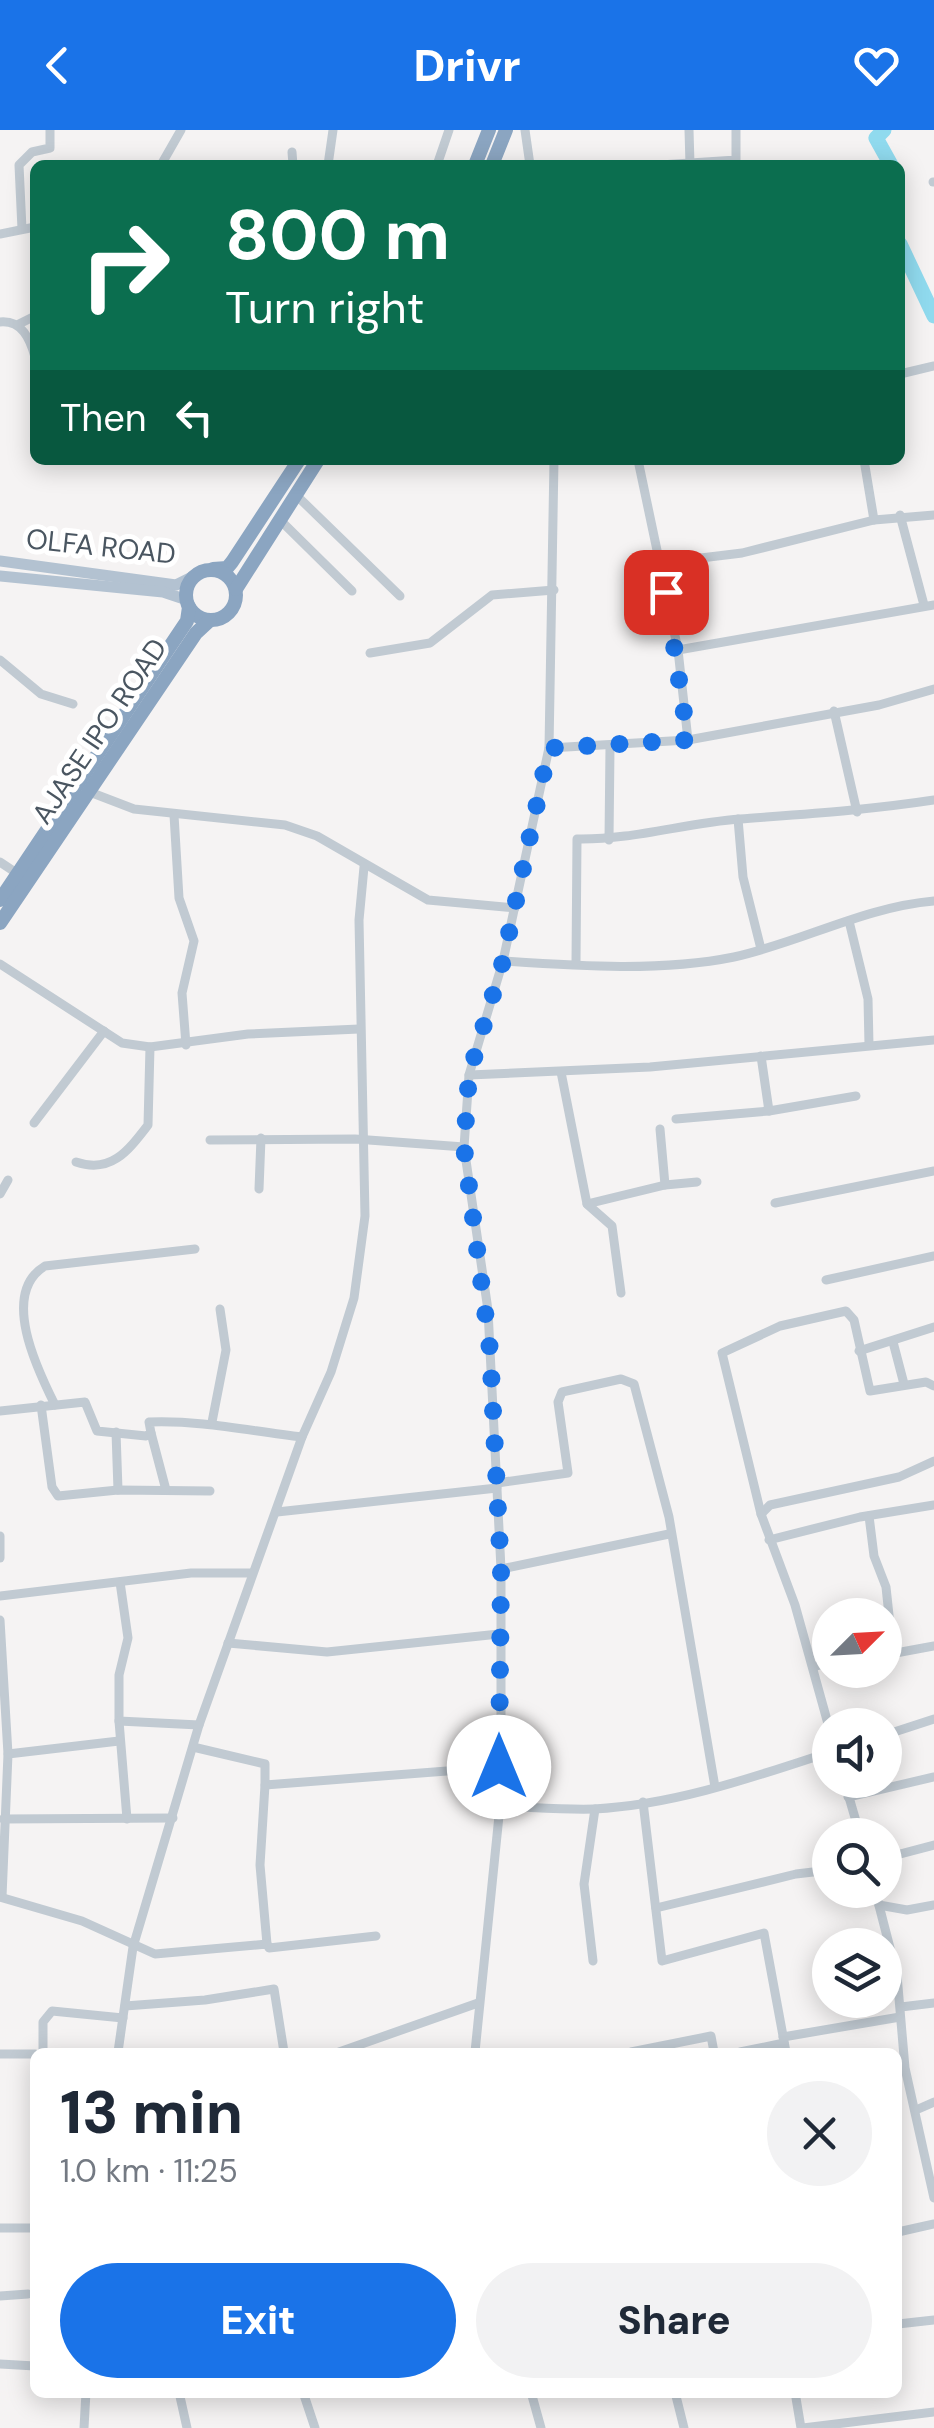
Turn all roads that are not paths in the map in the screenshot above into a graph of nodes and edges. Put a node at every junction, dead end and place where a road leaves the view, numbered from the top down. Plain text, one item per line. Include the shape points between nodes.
1 (50, 130) edge
2 (181, 130) edge
3 (333, 130) edge
4 (448, 130) edge
5 (489, 130) edge
6 (506, 130) edge
7 (525, 130) edge
8 (688, 130) edge
9 (736, 130) edge
10 (292, 152) dead end
11 (164, 160) edge
12 (293, 160) edge
13 (329, 160) edge
14 (439, 160) edge
15 (477, 160) edge
16 (494, 160) edge
17 (529, 160) edge
18 (685, 160) edge
19 (736, 160) edge
20 (30, 228) edge
21 (22, 229) junction
22 (0, 234) edge
23 (30, 318) edge
24 (0, 322) edge
25 (16, 325) junction
26 (30, 341) edge
27 (934, 366) edge
28 (905, 373) edge
29 (295, 465) edge
30 (315, 465) edge
31 (554, 465) edge
32 (639, 465) edge
33 (865, 465) edge
34 (295, 494) junction
35 (934, 515) edge
36 (900, 516) junction
37 (279, 520) junction
38 (874, 520) junction
39 (0, 561) edge
40 (660, 563) junction
41 (203, 572) junction
42 (0, 576) edge
43 (236, 589) junction
44 (554, 590) junction
45 (352, 591) dead end
46 (400, 596) dead end
47 (188, 604) junction
48 (929, 605) edge
49 (210, 620) junction
50 (678, 650) junction
51 (370, 653) dead end
52 (0, 660) edge
53 (934, 690) edge
54 (73, 704) dead end
55 (834, 711) junction
56 (688, 740) junction
57 (549, 748) junction
58 (610, 748) junction
59 (82, 788) junction
60 (934, 800) edge
61 (856, 812) junction
62 (174, 815) junction
63 (738, 819) junction
64 (610, 840) junction
65 (0, 862) edge
66 (364, 867) junction
67 (18, 874) junction
68 (0, 900) edge
69 (934, 902) edge
70 (515, 908) junction
71 (849, 920) junction
72 (0, 923) edge
73 (761, 949) junction
74 (503, 961) junction
75 (576, 962) junction
76 (0, 964) edge
77 (359, 1029) junction
78 (104, 1031) junction
79 (934, 1040) edge
80 (186, 1045) junction
81 (869, 1045) junction
82 (150, 1047) junction
83 (761, 1056) junction
84 (561, 1072) junction
85 (469, 1075) junction
86 (856, 1096) dead end
87 (770, 1111) junction
88 (676, 1119) dead end
89 (34, 1123) dead end
90 (660, 1129) dead end
91 (260, 1138) junction
92 (210, 1140) dead end
93 (364, 1141) junction
94 (464, 1147) junction
95 (76, 1162) dead end
96 (934, 1171) edge
97 (8, 1180) dead end
98 (697, 1182) dead end
99 (666, 1185) junction
100 (259, 1189) dead end
101 (0, 1194) edge
102 (775, 1203) dead end
103 (587, 1204) junction
104 (195, 1249) dead end
105 (934, 1256) edge
106 (826, 1280) dead end
107 (621, 1294) dead end
108 (220, 1309) dead end
109 (934, 1327) edge
110 (893, 1342) junction
111 (858, 1351) junction
112 (904, 1384) junction
113 (934, 1386) edge
114 (41, 1405) junction
115 (55, 1405) junction
116 (0, 1411) edge
117 (212, 1422) junction
118 (116, 1432) junction
119 (151, 1433) junction
120 (302, 1438) junction
121 (934, 1460) edge
122 (497, 1485) junction
123 (118, 1490) junction
124 (166, 1490) junction
125 (210, 1491) dead end
126 (934, 1505) edge
127 (277, 1512) junction
128 (761, 1514) junction
129 (868, 1516) junction
130 (669, 1534) junction
131 (0, 1536) edge
132 (769, 1540) junction
133 (0, 1558) edge
134 (501, 1570) junction
135 (252, 1574) junction
136 (120, 1582) junction
137 (0, 1596) edge
138 (886, 1598) edge
139 (0, 1620) edge
140 (499, 1634) junction
141 (228, 1643) junction
142 (934, 1646) edge
143 (902, 1652) edge
144 (812, 1664) edge
145 (934, 1719) edge
146 (120, 1721) junction
147 (199, 1725) junction
148 (902, 1729) edge
149 (119, 1740) junction
150 (193, 1747) junction
151 (8, 1754) junction
152 (812, 1757) edge
153 (499, 1767) junction
154 (934, 1776) edge
155 (902, 1784) edge
156 (265, 1785) junction
157 (715, 1787) junction
158 (642, 1802) junction
159 (500, 1806) junction
160 (595, 1809) junction
161 (173, 1818) junction
162 (3, 1819) junction
163 (127, 1819) junction
164 (934, 1845) edge
165 (902, 1853) edge
166 (812, 1872) edge
167 (1, 1897) edge
168 (934, 1906) edge
169 (656, 1908) junction
170 (896, 1908) edge
171 (376, 1936) dead end
172 (267, 1944) junction
173 (133, 1948) junction
174 (594, 1961) dead end
175 (478, 2003) junction
176 (934, 2003) edge
177 (124, 2006) junction
178 (902, 2012) edge
179 (123, 2018) junction
180 (879, 2018) edge
181 (901, 2018) edge
182 (784, 2044) edge
183 (42, 2048) edge
184 (119, 2048) edge
185 (283, 2048) edge
186 (350, 2048) edge
187 (474, 2048) edge
188 (652, 2048) edge
189 (713, 2048) edge
190 (0, 2054) edge
191 (30, 2054) edge
192 (934, 2102) edge
193 (916, 2110) junction
194 (929, 2157) edge
195 (934, 2198) edge
196 (934, 2224) edge
197 (0, 2228) edge
198 (30, 2228) edge
199 (902, 2231) edge
200 (28, 2294) dead end
201 (0, 2296) edge
202 (934, 2320) edge
203 (902, 2324) edge
204 (0, 2364) edge
205 (30, 2366) edge
206 (86, 2398) edge
207 (181, 2398) edge
208 (305, 2398) edge
209 (533, 2398) edge
210 (676, 2398) edge
211 (797, 2398) edge
212 (934, 2412) edge
213 (84, 2428) edge
214 (188, 2428) edge
215 (315, 2428) edge
216 (541, 2428) edge
217 (684, 2428) edge
218 (802, 2428) edge

1 - 21 street via 50,148 32,152 17,174
2 - 11 street
3 - 13 street
4 - 14 street
5 - 15 highway
6 - 16 highway
7 - 17 street
8 - 18 street
9 - 19 street
10 - 12 street
20 - 21 street
21 - 22 street
23 - 25 street
24 - 25 street
25 - 26 street
27 - 28 street
29 - 41 highway via 227,568
30 - 34 highway
31 - 44 street
32 - 40 street
33 - 38 street
34 - 37 highway
34 - 46 street
35 - 36 street
36 - 38 street
36 - 48 street
37 - 43 highway
37 - 45 street
38 - 40 street via 742,553
39 - 41 main road, OLFA ROAD via 176,585
40 - 50 street
41 - 43 highway via 227,575
41 - 47 highway via 188,586
42 - 47 main road via 163,592
43 - 49 highway via 232,610
44 - 51 street via 492,595 430,643
44 - 57 street
47 - 49 highway
47 - 59 highway, AJASE IPO ROAD via 187,621
48 - 50 street
49 - 59 highway, AJASE IPO ROAD
50 - 56 street
52 - 54 street via 40,694
53 - 55 street
55 - 56 street
55 - 61 street
56 - 58 street
57 - 58 street
57 - 70 street
58 - 64 street
59 - 62 street via 134,809
59 - 67 highway, AJASE IPO ROAD
59 - 72 highway, AJASE IPO ROAD
60 - 61 street
61 - 63 street
62 - 66 street via 231,816 304,831
62 - 80 street via 178,898 194,941 182,993
63 - 64 street
63 - 73 street via 743,876
64 - 75 street via 577,839
65 - 67 street
66 - 70 street via 428,900
66 - 77 street
67 - 68 highway, AJASE IPO ROAD
69 - 71 street
70 - 74 street
71 - 73 street
71 - 81 street via 868,999
73 - 75 street via 656,966
74 - 75 street
74 - 85 street
76 - 78 street
77 - 80 street via 248,1034
77 - 93 street
78 - 82 street via 122,1043
78 - 89 street
79 - 81 street
80 - 82 street
81 - 83 street
82 - 95 street via 148,1125 109,1165
83 - 84 street
83 - 87 street
84 - 85 street
84 - 103 street
85 - 94 street
86 - 87 street
87 - 88 street
90 - 99 street
91 - 92 street
91 - 93 street
91 - 100 street
93 - 94 street
93 - 120 street via 365,1216 354,1298
94 - 122 street via 488,1310
96 - 102 street
97 - 101 street
98 - 99 street
99 - 103 street
103 - 107 street via 612,1226
104 - 115 street via 44,1266 33,1273 24,1285 27,1335
105 - 106 street
108 - 117 street via 226,1350
109 - 110 street
110 - 111 street
110 - 112 street
111 - 112 street via 870,1391
111 - 128 street via 854,1320 846,1312 780,1326 722,1354
112 - 113 street
114 - 115 street
114 - 116 street
114 - 123 street via 58,1496
115 - 118 street via 85,1402 97,1431
117 - 119 street via 149,1422
117 - 120 street
118 - 119 street
118 - 123 street
119 - 124 street
120 - 127 street
121 - 128 street via 898,1477 770,1505
122 - 127 street
122 - 130 street via 568,1474 562,1392 622,1378 634,1384
122 - 134 street
123 - 124 street
124 - 125 street
126 - 129 street
127 - 135 street
128 - 132 street
129 - 132 street
129 - 138 street
130 - 134 street
130 - 157 street
131 - 133 street
132 - 144 street
134 - 140 street
135 - 136 street
135 - 141 street
136 - 137 street
136 - 146 street via 128,1638 119,1675
139 - 151 street
140 - 141 street via 328,1652
140 - 153 street
141 - 147 street
142 - 143 street
145 - 148 street
146 - 147 street
146 - 149 street
147 - 150 street
149 - 151 street
149 - 163 street
150 - 156 street via 265,1764
150 - 161 street
151 - 162 street
152 - 157 street
153 - 156 street
153 - 159 street
154 - 155 street
156 - 172 street via 260,1865
157 - 158 street
158 - 160 street
158 - 169 street
159 - 160 street
159 - 175 street
160 - 174 street via 584,1884
161 - 163 street
161 - 173 street
162 - 163 street
162 - 167 street
164 - 165 street
166 - 169 street
167 - 173 street via 82,1921
168 - 170 street
169 - 182 street via 662,1961 764,1932
171 - 172 street
172 - 173 street via 179,1955
173 - 177 street
175 - 186 street
175 - 187 street
176 - 178 street
177 - 179 street
177 - 185 street via 274,1988
179 - 183 street via 52,2011 43,2022
179 - 184 street
180 - 182 street
181 - 193 street
188 - 189 street via 711,2036
190 - 191 street
192 - 193 street
193 - 194 street
194 - 195 street
196 - 199 street
197 - 198 street
200 - 201 street
202 - 203 street
204 - 205 street
206 - 213 street
207 - 214 street
208 - 215 street
209 - 216 street
210 - 217 street
211 - 218 street
212 - 218 street

